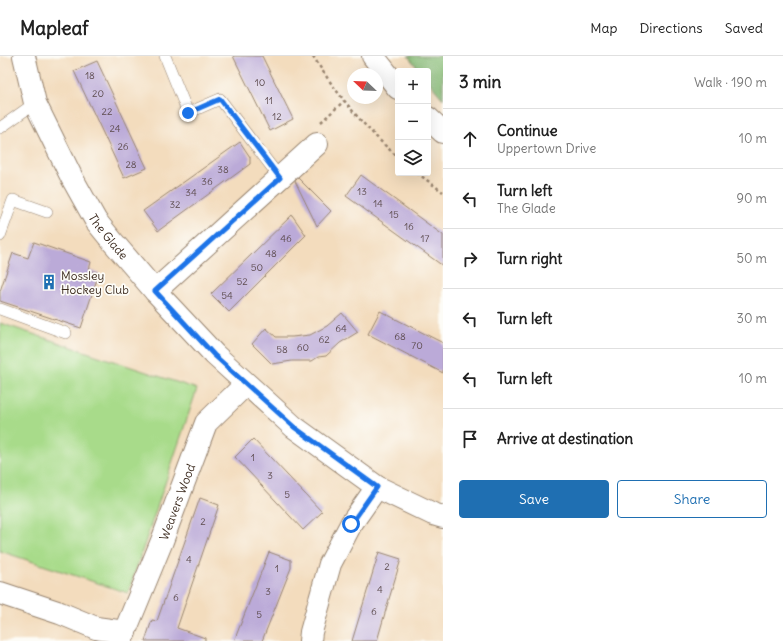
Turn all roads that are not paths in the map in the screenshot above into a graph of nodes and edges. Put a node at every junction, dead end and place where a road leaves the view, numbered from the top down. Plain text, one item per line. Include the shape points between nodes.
1 (24, 56) edge
2 (165, 56) edge
3 (373, 56) edge
4 (395, 84) edge
5 (36, 103) junction
6 (431, 121) edge
7 (0, 128) edge
8 (443, 132) edge
9 (317, 144) dead end
10 (280, 178) junction
11 (47, 212) dead end
12 (0, 236) edge
13 (155, 291) junction
14 (0, 309) edge
15 (66, 333) dead end
16 (246, 384) junction
17 (377, 487) junction
18 (443, 517) edge
19 (0, 593) edge
20 (123, 636) edge
21 (310, 641) edge

1 - 5 street, The Glade
2 - 10 lane via 188,113 220,99
3 - 4 street
5 - 7 lane
5 - 13 street, The Glade via 96,221
6 - 8 street
9 - 10 street
10 - 13 street
11 - 12 lane via 12,200
13 - 16 street, The Glade via 214,355
14 - 15 lane
16 - 17 street, The Glade via 294,427
16 - 20 street, Weavers Wood via 206,423
17 - 18 street, The Glade
17 - 21 street via 351,524 330,564
19 - 20 street, Weavers Wood

